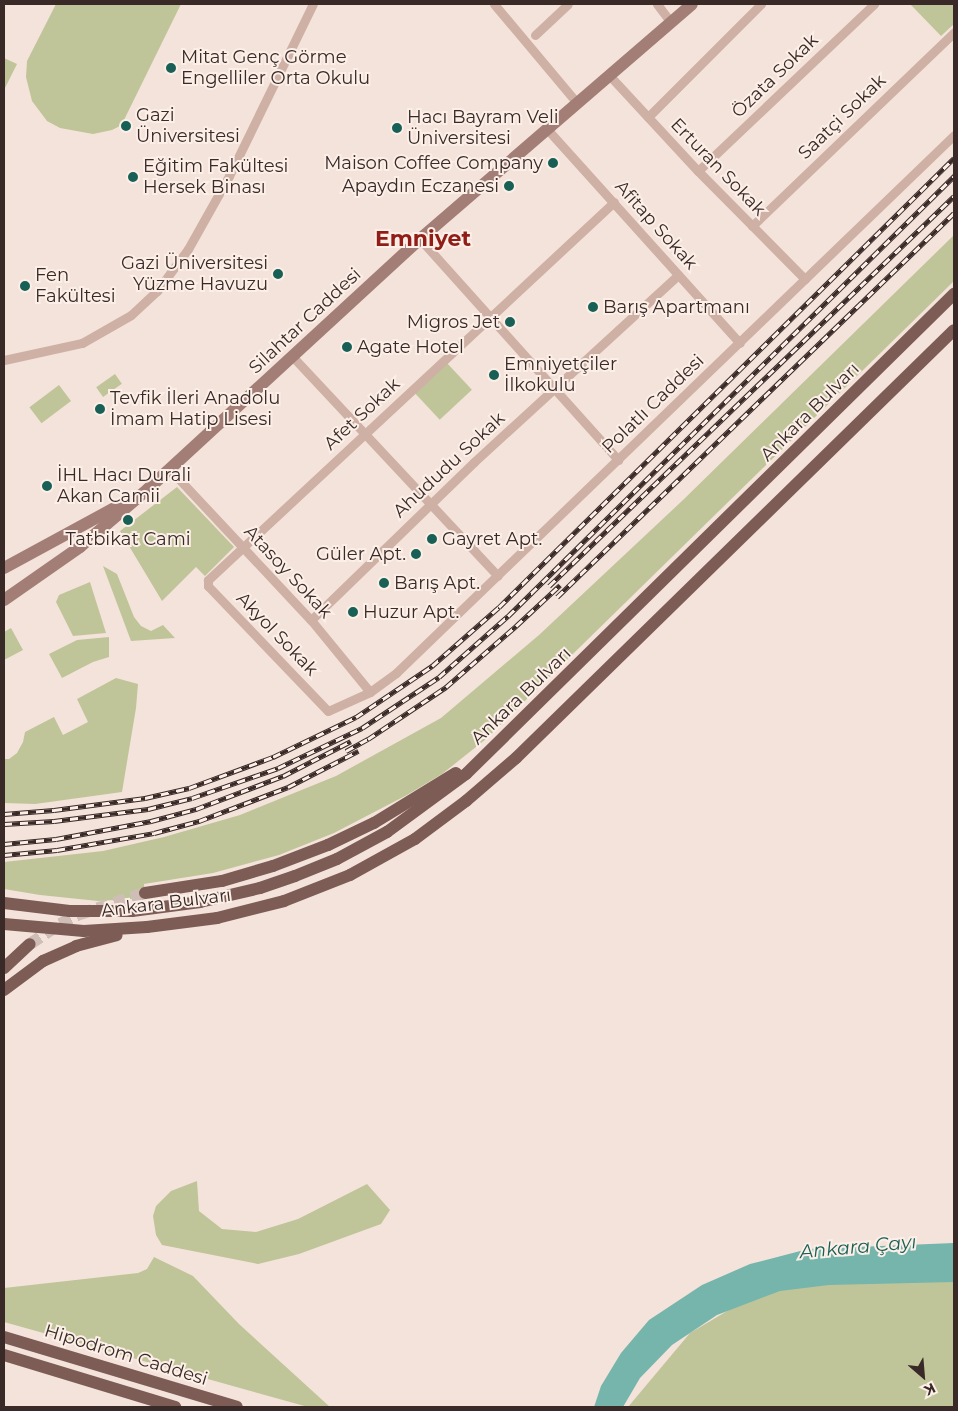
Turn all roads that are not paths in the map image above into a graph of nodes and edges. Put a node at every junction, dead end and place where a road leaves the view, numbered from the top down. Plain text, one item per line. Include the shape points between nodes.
1 (313, 4) edge
2 (494, 4) edge
3 (568, 4) edge
4 (657, 4) edge
5 (692, 4) edge
6 (760, 4) edge
7 (874, 4) edge
8 (670, 21) junction
9 (954, 32) edge
10 (535, 35) dead end
11 (609, 75) junction
12 (577, 103) junction
13 (648, 117) junction
14 (547, 129) junction
15 (954, 135) edge
16 (698, 171) junction
17 (614, 202) junction
18 (752, 226) junction
19 (420, 239) junction
20 (678, 275) junction
21 (805, 279) junction
22 (954, 294) edge
23 (488, 318) junction
24 (954, 330) edge
25 (740, 343) junction
26 (292, 356) junction
27 (4, 360) edge
28 (554, 390) junction
29 (365, 433) junction
30 (618, 460) junction
31 (177, 477) dead end
32 (148, 489) junction
33 (430, 504) junction
34 (243, 547) junction
35 (4, 568) edge
36 (498, 576) junction
37 (4, 600) edge
38 (311, 620) junction
39 (370, 692) junction
40 (494, 748) junction
41 (145, 893) tunnel mouth
42 (4, 903) edge
43 (4, 924) edge
44 (147, 928) junction
45 (30, 944) tunnel mouth
46 (4, 968) edge
47 (4, 990) edge
48 (4, 1337) edge
49 (4, 1355) edge
50 (175, 1407) edge
51 (237, 1407) edge

1 - 27 street via 229,176 188,249 157,291 130,315 82,343
2 - 12 street
3 - 10 street
4 - 8 street
5 - 8 main road, Silahtar Caddesi
6 - 13 street
7 - 16 street, Özata Sokak
8 - 11 main road, Silahtar Caddesi
9 - 18 street, Saatçi Sokak
11 - 12 main road, Silahtar Caddesi
11 - 13 street, Erturan Sokak
12 - 14 main road, Silahtar Caddesi
13 - 16 street, Erturan Sokak
14 - 17 street, Afitap Sokak
14 - 19 main road, Silahtar Caddesi
15 - 21 street, Polatlı Caddesi
16 - 18 street, Erturan Sokak
17 - 20 street, Afitap Sokak
17 - 23 street, Afet Sokak
18 - 21 street, Erturan Sokak
19 - 23 street
19 - 26 main road, Silahtar Caddesi
20 - 25 street, Afitap Sokak
20 - 28 street, Ahududu Sokak
21 - 25 street, Polatlı Caddesi
22 - 40 main road, Ankara Bulvarı
23 - 28 street
23 - 29 street, Afet Sokak
24 - 44 main road, Ankara Bulvarı via 516,758 415,839 350,875 284,900 217,918
25 - 30 street, Polatlı Caddesi
26 - 29 street
26 - 32 main road, Silahtar Caddesi
28 - 30 street
28 - 33 street, Ahududu Sokak
29 - 33 street
29 - 34 street, Afet Sokak
30 - 36 street, Polatlı Caddesi
31 - 34 street, Atasoy Sokak
32 - 35 main road, Silahtar Caddesi
32 - 37 main road, Silahtar Caddesi via 80,547
33 - 36 street
33 - 38 street, Ahududu Sokak
34 - 38 street, Atasoy Sokak
34 - 39 street, Akyol Sokak via 212,574 208,586 328,711
36 - 39 street, Polatlı Caddesi via 396,674
38 - 39 street, Atasoy Sokak
40 - 41 main road via 398,809 328,845 222,881
40 - 42 main road, Ankara Bulvarı via 466,774 387,832 336,859 260,888 200,902 132,911 70,911
43 - 44 main road, Ankara Bulvarı via 84,931
44 - 47 main road via 89,942 60,953 43,961
45 - 46 main road
48 - 51 main road, Hipodrom Caddesi
49 - 50 main road, Hipodrom Caddesi

